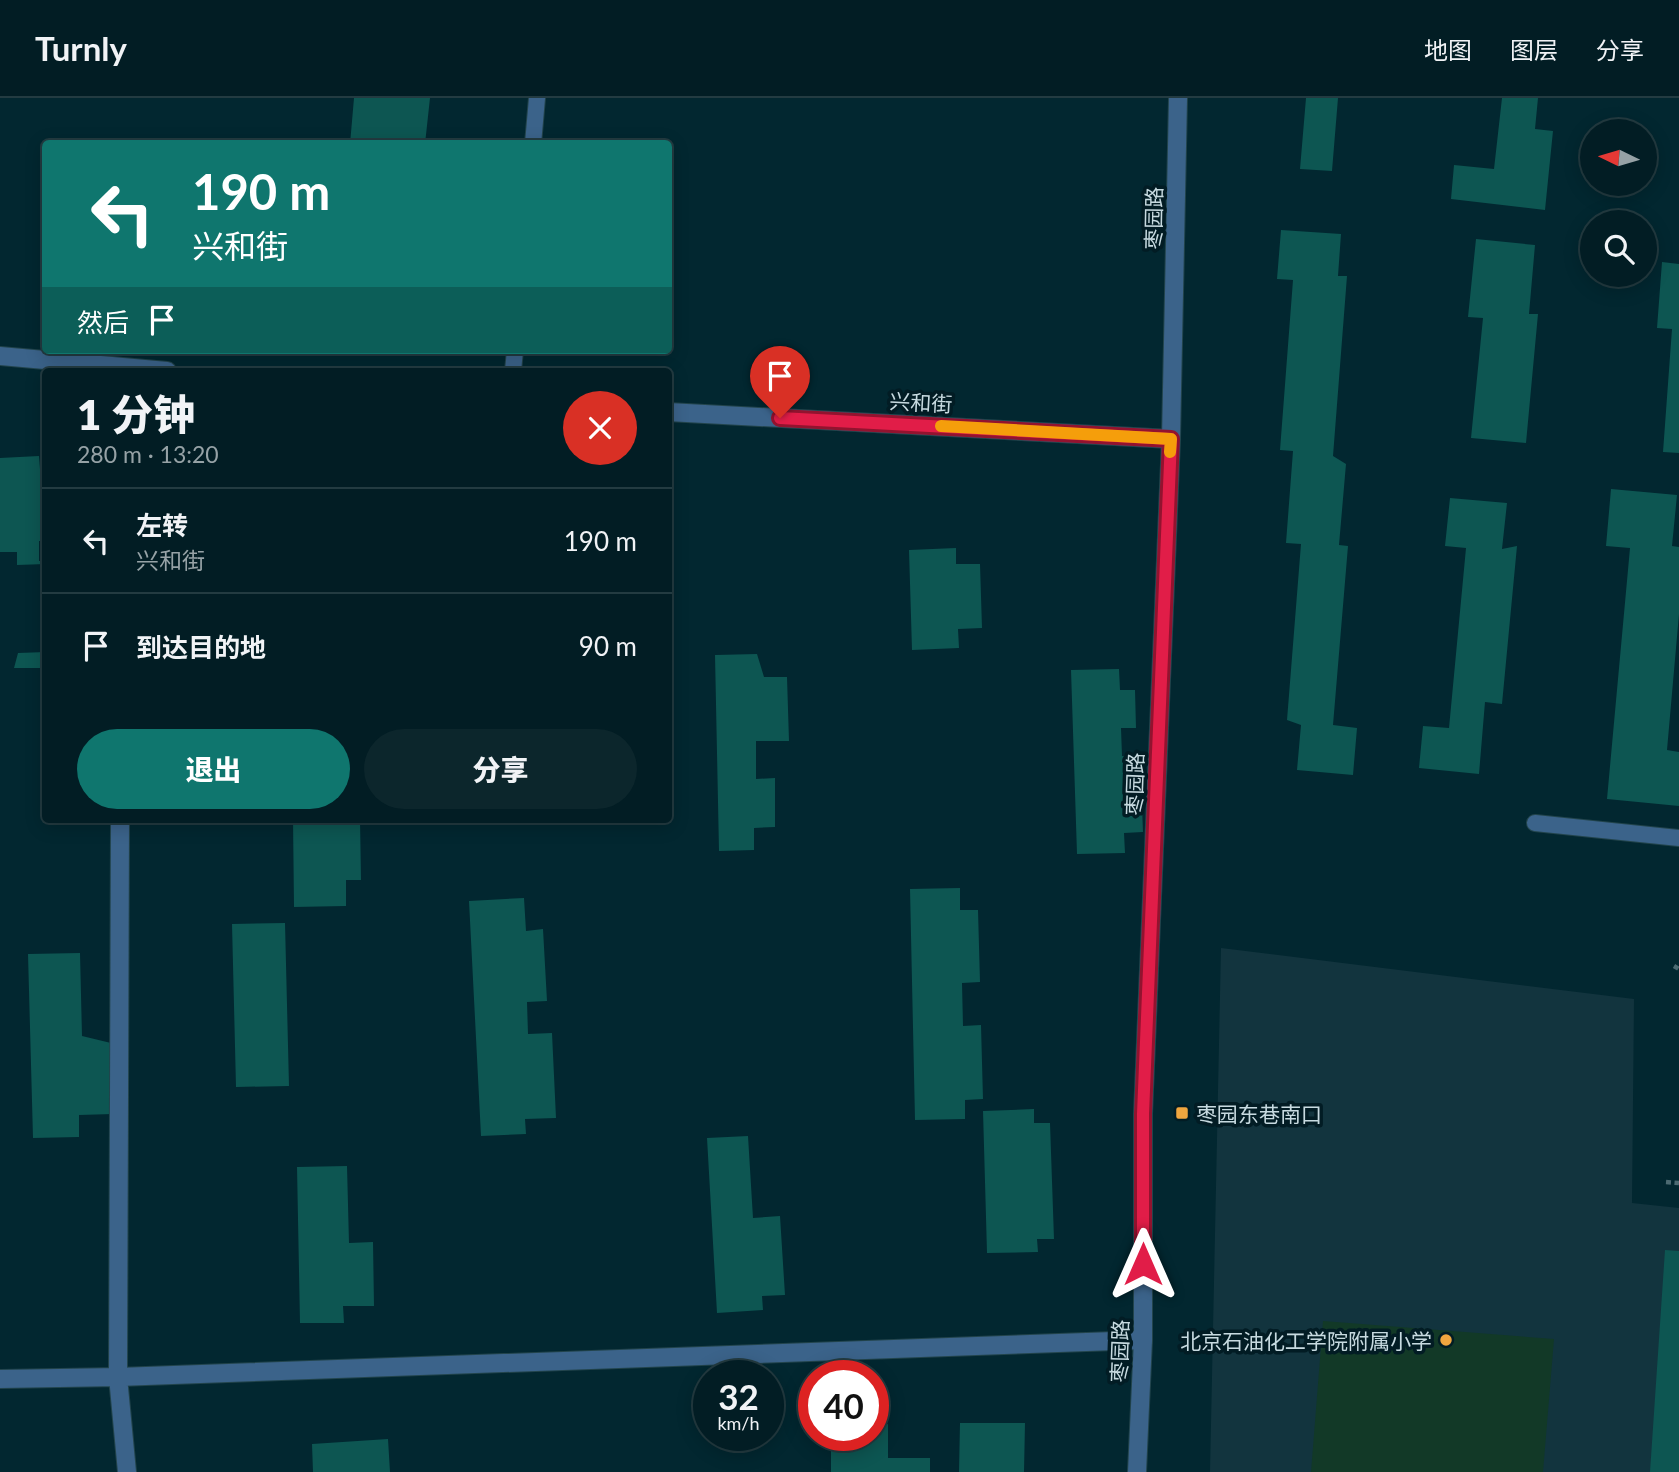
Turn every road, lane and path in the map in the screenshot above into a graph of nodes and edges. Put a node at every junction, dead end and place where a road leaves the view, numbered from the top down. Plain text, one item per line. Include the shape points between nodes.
1 (537, 98) edge
2 (1178, 98) edge
3 (533, 140) edge
4 (0, 356) edge
5 (119, 368) edge
6 (672, 412) edge
7 (1171, 439) junction
8 (120, 823) edge
9 (1535, 823) dead end
10 (1679, 838) edge
11 (1666, 1182) dead end
12 (1679, 1183) edge
13 (1143, 1340) junction
14 (118, 1377) junction
15 (0, 1379) edge
16 (127, 1472) edge
17 (1137, 1472) edge

1 - 3 lane
2 - 7 street, 枣园路
4 - 5 street
6 - 7 street, 兴和街
7 - 13 street, 枣园路 via 1143,1114
8 - 14 street
9 - 10 lane
11 - 12 path
13 - 14 street
13 - 17 street, 枣园路
14 - 15 street
14 - 16 street

